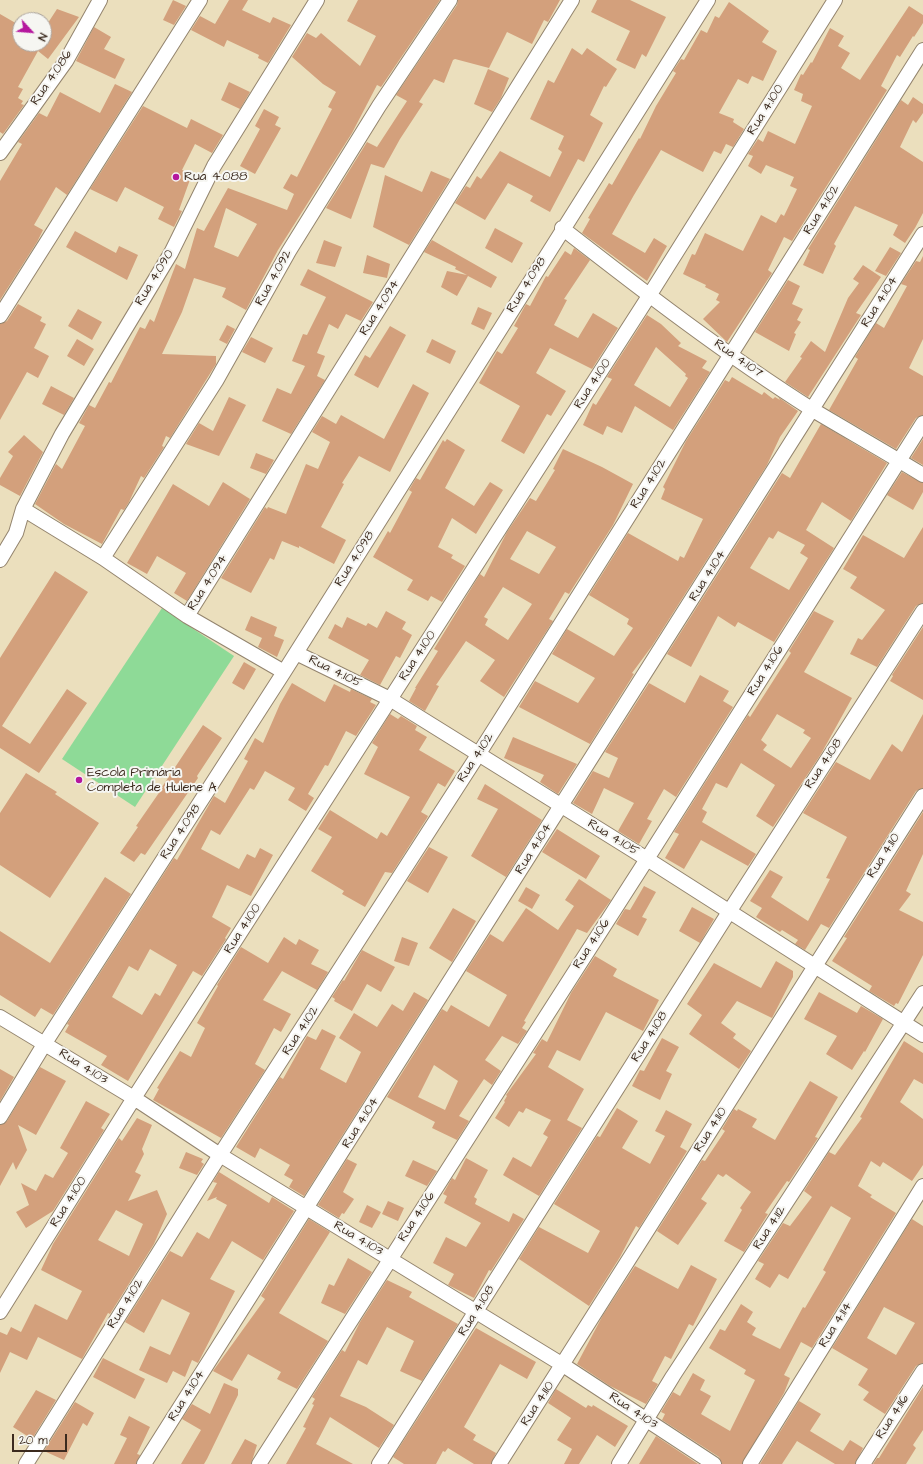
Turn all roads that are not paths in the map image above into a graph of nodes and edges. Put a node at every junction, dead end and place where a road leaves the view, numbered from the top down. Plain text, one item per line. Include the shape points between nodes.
1 (100, 0) edge
2 (200, 0) edge
3 (317, 0) edge
4 (450, 0) edge
5 (572, 0) edge
6 (708, 0) edge
7 (835, 0) edge
8 (923, 50) edge
9 (0, 153) edge
10 (562, 228) junction
11 (923, 234) edge
12 (649, 296) junction
13 (0, 316) edge
14 (731, 354) junction
15 (813, 410) junction
16 (923, 423) edge
17 (899, 461) junction
18 (923, 475) edge
19 (23, 509) junction
20 (103, 558) junction
21 (0, 560) edge
22 (923, 611) edge
23 (187, 616) junction
24 (296, 653) junction
25 (284, 672) junction
26 (390, 699) junction
27 (478, 755) junction
28 (923, 796) edge
29 (562, 807) junction
30 (647, 859) junction
31 (728, 912) junction
32 (814, 966) junction
33 (923, 993) edge
34 (0, 1017) edge
35 (904, 1023) junction
36 (923, 1035) edge
37 (45, 1043) junction
38 (134, 1098) junction
39 (0, 1117) edge
40 (220, 1155) junction
41 (923, 1186) edge
42 (307, 1208) junction
43 (390, 1258) junction
44 (477, 1311) junction
45 (0, 1312) edge
46 (563, 1365) junction
47 (923, 1371) edge
48 (647, 1420) junction
49 (26, 1464) edge
50 (144, 1464) edge
51 (259, 1464) edge
52 (379, 1464) edge
53 (499, 1464) edge
54 (619, 1464) edge
55 (714, 1464) edge
56 (750, 1464) edge
57 (863, 1464) edge

1 - 9 street, Rua 4.086 via 66,61
2 - 13 street
3 - 19 street, Rua 4.090 via 214,166 171,253 62,434
4 - 20 street, Rua 4.092 via 379,106 289,251 216,381
5 - 23 street, Rua 4.094
6 - 10 street, Rua 4.098
7 - 12 street, Rua 4.100
8 - 14 street, Rua 4.102
10 - 12 street, Rua 4.107
10 - 24 street, Rua 4.098
11 - 15 street, Rua 4.104
12 - 14 street, Rua 4.107
12 - 26 street, Rua 4.100
14 - 15 street, Rua 4.107
14 - 27 street, Rua 4.102
15 - 17 street, Rua 4.107
15 - 29 street, Rua 4.104
16 - 17 street, Rua 4.106
17 - 18 street, Rua 4.107
17 - 30 street, Rua 4.106
19 - 20 street
19 - 21 street, Rua 4.090 via 16,533
20 - 23 street
22 - 31 street, Rua 4.108
23 - 25 street
24 - 25 street, Rua 4.098
24 - 26 street, Rua 4.105
25 - 37 street, Rua 4.098
26 - 27 street, Rua 4.105
26 - 38 street, Rua 4.100
27 - 29 street, Rua 4.105
27 - 40 street, Rua 4.102
28 - 32 street, Rua 4.110
29 - 30 street, Rua 4.105
29 - 42 street, Rua 4.104
30 - 31 street, Rua 4.105
30 - 43 street, Rua 4.106
31 - 32 street, Rua 4.105
31 - 44 street, Rua 4.108
32 - 35 street, Rua 4.105
32 - 46 street, Rua 4.110
33 - 35 street, Rua 4.112
34 - 37 street, Rua 4.103
35 - 36 street, Rua 4.105
35 - 48 street, Rua 4.112
37 - 38 street, Rua 4.103
37 - 39 street, Rua 4.098
38 - 40 street, Rua 4.103
38 - 45 street, Rua 4.100
40 - 42 street, Rua 4.103
40 - 49 street, Rua 4.102
41 - 56 street, Rua 4.114
42 - 43 street, Rua 4.103
42 - 50 street, Rua 4.104
43 - 44 street, Rua 4.103
43 - 51 street, Rua 4.106
44 - 46 street, Rua 4.103
44 - 52 street, Rua 4.108
46 - 48 street, Rua 4.103
46 - 53 street, Rua 4.110
47 - 57 street, Rua 4.116
48 - 54 street, Rua 4.112
48 - 55 street, Rua 4.103

